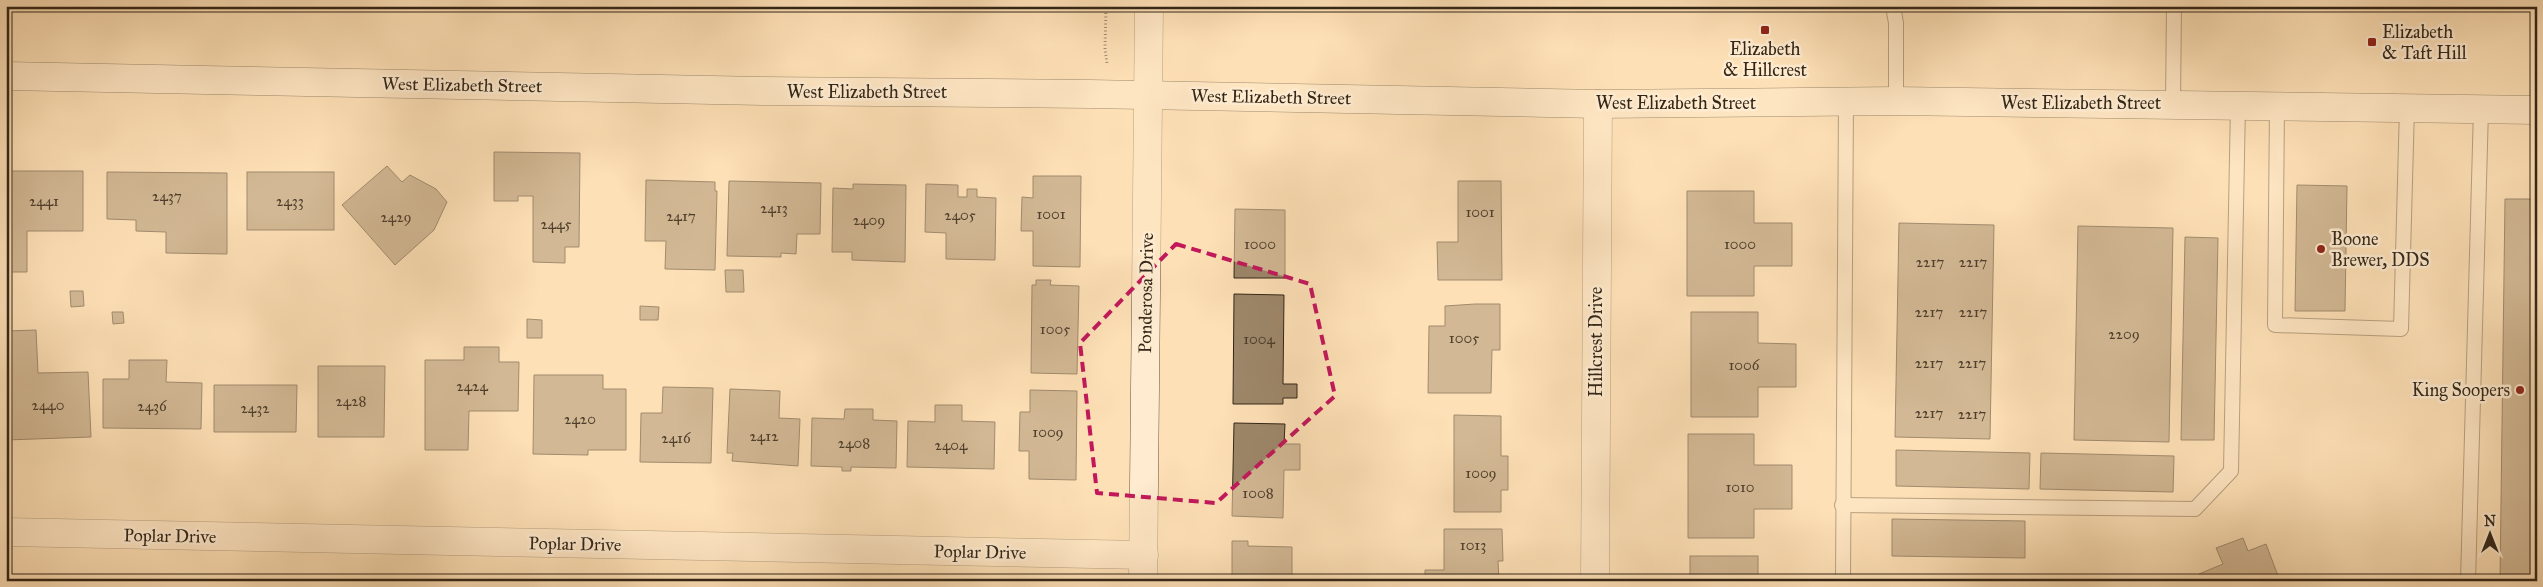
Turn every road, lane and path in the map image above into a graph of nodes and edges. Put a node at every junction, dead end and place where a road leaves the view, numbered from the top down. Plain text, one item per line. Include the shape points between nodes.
1 (1106, 6) edge
2 (1149, 6) edge
3 (1893, 6) edge
4 (2174, 6) edge
5 (1106, 52) dead end
6 (6, 76) edge
7 (1148, 95) junction
8 (1896, 101) junction
9 (1846, 102) junction
10 (1598, 104) junction
11 (2173, 104) junction
12 (2238, 104) junction
13 (2277, 105) junction
14 (2406, 107) junction
15 (2481, 109) junction
16 (2537, 110) edge
17 (1842, 505) junction
18 (6, 532) edge
19 (1144, 568) edge
20 (1595, 581) edge
21 (1843, 581) edge
22 (2468, 581) edge

1 - 5 path
2 - 7 main road, Ponderosa Drive
3 - 8 lane
4 - 11 lane
6 - 7 main road, West Elizabeth Street
7 - 10 main road, West Elizabeth Street
7 - 19 main road, Ponderosa Drive
8 - 9 main road, West Elizabeth Street
8 - 11 main road, West Elizabeth Street
9 - 10 main road, West Elizabeth Street
9 - 17 lane
10 - 20 main road, Hillcrest Drive
11 - 12 main road, West Elizabeth Street
12 - 13 main road, West Elizabeth Street
12 - 17 lane via 2231,471 2195,509
13 - 14 main road, West Elizabeth Street
13 - 14 lane via 2275,325 2401,329
14 - 15 main road, West Elizabeth Street
15 - 16 main road, West Elizabeth Street
15 - 22 lane
17 - 21 lane
18 - 19 main road, Poplar Drive

